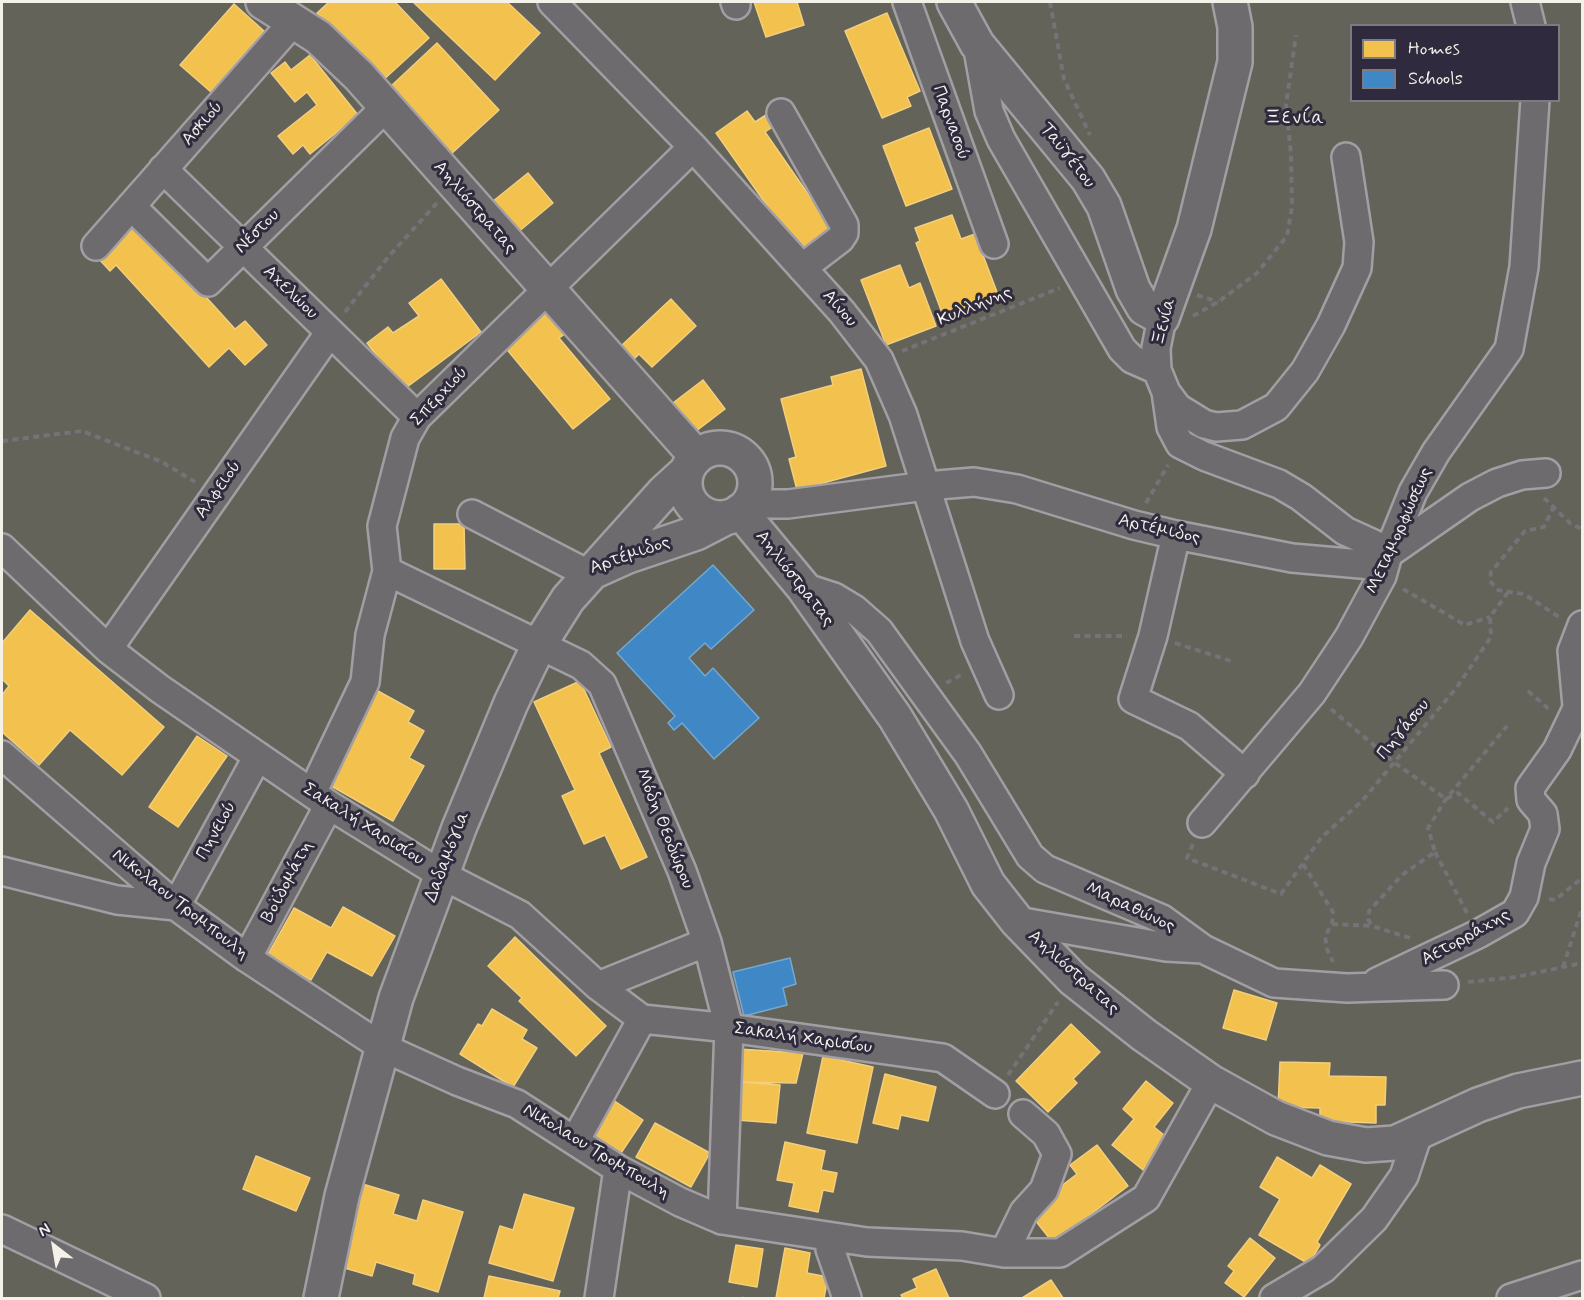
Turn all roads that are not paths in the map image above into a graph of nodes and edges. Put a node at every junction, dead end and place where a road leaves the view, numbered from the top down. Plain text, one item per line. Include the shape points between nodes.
1 (263, 2) edge
2 (552, 2) edge
3 (907, 2) edge
4 (954, 2) edge
5 (1230, 2) edge
6 (1525, 2) edge
7 (301, 11) edge
8 (1530, 24) edge
9 (977, 44) junction
10 (1535, 102) edge
11 (386, 107) junction
12 (781, 113) dead end
13 (693, 147) junction
14 (1346, 157) dead end
15 (163, 170) junction
16 (131, 206) junction
17 (994, 244) dead end
18 (96, 246) dead end
19 (243, 247) junction
20 (802, 268) junction
21 (547, 290) junction
22 (1162, 318) junction
23 (330, 332) junction
24 (1161, 381) junction
25 (417, 417) junction
26 (692, 464) junction
27 (1539, 473) road end
28 (926, 486) junction
29 (739, 509) junction
30 (472, 514) dead end
31 (1176, 535) junction
32 (2, 548) edge
33 (1385, 564) junction
34 (387, 571) junction
35 (588, 574) junction
36 (804, 587) junction
37 (1582, 626) edge
38 (538, 645) junction
39 (108, 649) junction
40 (999, 695) dead end
41 (1580, 702) edge
42 (2, 755) edge
43 (258, 756) junction
44 (1245, 774) junction
45 (320, 799) junction
46 (1202, 824) dead end
47 (2, 872) edge
48 (442, 875) junction
49 (176, 906) junction
50 (1017, 921) junction
51 (707, 942) junction
52 (1203, 949) junction
53 (247, 958) junction
54 (1444, 985) road end
55 (598, 986) junction
56 (1355, 988) junction
57 (642, 1019) junction
58 (729, 1028) junction
59 (382, 1047) junction
60 (1582, 1078) edge
61 (1211, 1082) junction
62 (995, 1094) road end
63 (1023, 1114) dead end
64 (1418, 1134) junction
65 (575, 1141) junction
66 (618, 1169) junction
67 (722, 1220) junction
68 (2, 1229) edge
69 (830, 1249) dead end
70 (1004, 1253) junction
71 (1582, 1275) edge
72 (146, 1299) edge
73 (321, 1299) edge
74 (599, 1299) edge
75 (847, 1299) edge
76 (1274, 1299) edge
77 (1511, 1299) edge

1 - 7 street, Αηλιόστρατας
2 - 13 street, Αίνου
3 - 17 street, Παρνασού
4 - 9 street, Ταϋγέτου
5 - 22 street, Ξενία via 1235,62 1194,229
6 - 8 street
7 - 11 street, Αηλιόστρατας
7 - 15 street, Ασκιού
9 - 22 street, Ταϋγέτου via 1088,179 1104,206 1133,290 1144,309
9 - 24 street via 989,111 1001,139 1122,349
10 - 33 street, Μεταμορφώσεως via 1524,267 1509,349 1436,452 1413,492
11 - 19 street, Νέστου
11 - 21 street, Αηλιόστρατας
12 - 20 street via 844,225 840,239
13 - 20 street, Αίνου
13 - 21 street, Σπερχιού
14 - 24 street via 1359,242 1357,268 1331,325 1290,393 1252,421 1216,427 1185,413
15 - 16 street, Ασκιού
15 - 19 street, Αχελώου
16 - 18 street, Ασκιού
16 - 19 street, Νέστου via 208,282
19 - 23 street, Αχελώου
20 - 28 street, Αίνου via 879,360 903,415
21 - 25 street, Σπερχιού
21 - 26 street, Αηλιόστρατας
22 - 24 street, Ξενία via 1156,348
23 - 25 street, Αχελώου
23 - 39 street, Αλφειού
24 - 33 street, Ξενία via 1171,427 1180,444 1279,484 1308,502
25 - 34 street, Σπερχιού via 405,438 382,526
26 - 29 street via 687,495 693,505 702,513
26 - 29 street via 719,448 741,456 754,476 754,488
26 - 35 street, Δαδαμόγια
27 - 33 street, Αρτέμιδος via 1497,483 1470,497 1410,540
28 - 29 street, Αρτέμιδος
28 - 31 street, Αρτέμιδος via 974,482 1017,489
28 - 40 street, Αίνου via 984,662
29 - 35 street, Αρτέμιδος via 696,533
29 - 36 street, Αηλιόστρατας
30 - 35 street, Αρτέμιδος
31 - 33 street, Αρτέμιδος via 1292,558
31 - 44 street via 1153,636 1133,699 1189,726
32 - 39 street, Σακαλή Χαρισίου
33 - 44 street, Μεταμορφώσεως via 1348,637 1312,693
34 - 38 street, Μόδη Θεοδώρου
34 - 45 street, Σπερχιού via 370,635 365,682
35 - 38 street, Δαδαμόγια
36 - 50 street, Αηλιόστρατας via 907,735 988,884
36 - 52 street, Μαραθώνος via 834,597 879,631 968,754 1030,856 1045,869 1162,919
37 - 41 street via 1572,651
38 - 48 street, Δαδαμόγια
38 - 51 street, Μόδη Θεοδώρου via 581,665 602,684 682,871
39 - 43 street, Σακαλή Χαρισίου
41 - 56 street, Αετορράχης via 1557,750 1530,788 1531,800 1543,814 1545,829 1531,863 1524,897 1515,913 1438,954
42 - 49 street, Νικολαου Τρομπουλη
43 - 45 street, Σακαλή Χαρισίου
43 - 49 street, Πηνειού
44 - 46 street, Μεταμορφώσεως
45 - 48 street, Σακαλή Χαρισίου
45 - 53 street, Βοϊδομάτη
47 - 49 street via 117,900
48 - 55 street, Σακαλή Χαρισίου via 520,915
48 - 59 street, Δαδαμόγια
49 - 53 street, Νικολαου Τρομπουλη
50 - 52 street via 1166,947
50 - 61 street, Αηλιόστρατας via 1074,979
51 - 55 street
51 - 58 street, Μόδη Θεοδώρου
52 - 56 street, Μαραθώνος via 1274,983
53 - 59 street, Νικολαου Τρομπουλη
54 - 56 street, Μαραθώνος
55 - 57 street, Σακαλή Χαρισίου
57 - 58 street, Σακαλή Χαρισίου
57 - 65 street
58 - 62 street, Σακαλή Χαρισίου via 943,1058
58 - 67 street, Μόδη Θεοδώρου
59 - 65 street, Νικολαου Τρομπουλη via 517,1104
59 - 73 street, Δαδαμόγια via 342,1196
60 - 64 street, Αηλιόστρατας via 1518,1091
61 - 64 street, Αηλιόστρατας via 1276,1118 1328,1138 1365,1145 1395,1143
61 - 70 street, Νικολαου Τρομπουλη via 1146,1198 1060,1253
63 - 70 street via 1046,1134 1057,1154 1044,1190 1024,1212
64 - 76 street via 1404,1176 1374,1220 1323,1269
65 - 66 street, Νικολαου Τρομπουλη
66 - 67 street, Νικολαου Τρομπουλη
66 - 74 street
67 - 70 street, Νικολαου Τρομπουλη via 867,1242 962,1246
68 - 72 street
69 - 75 street
71 - 77 street

